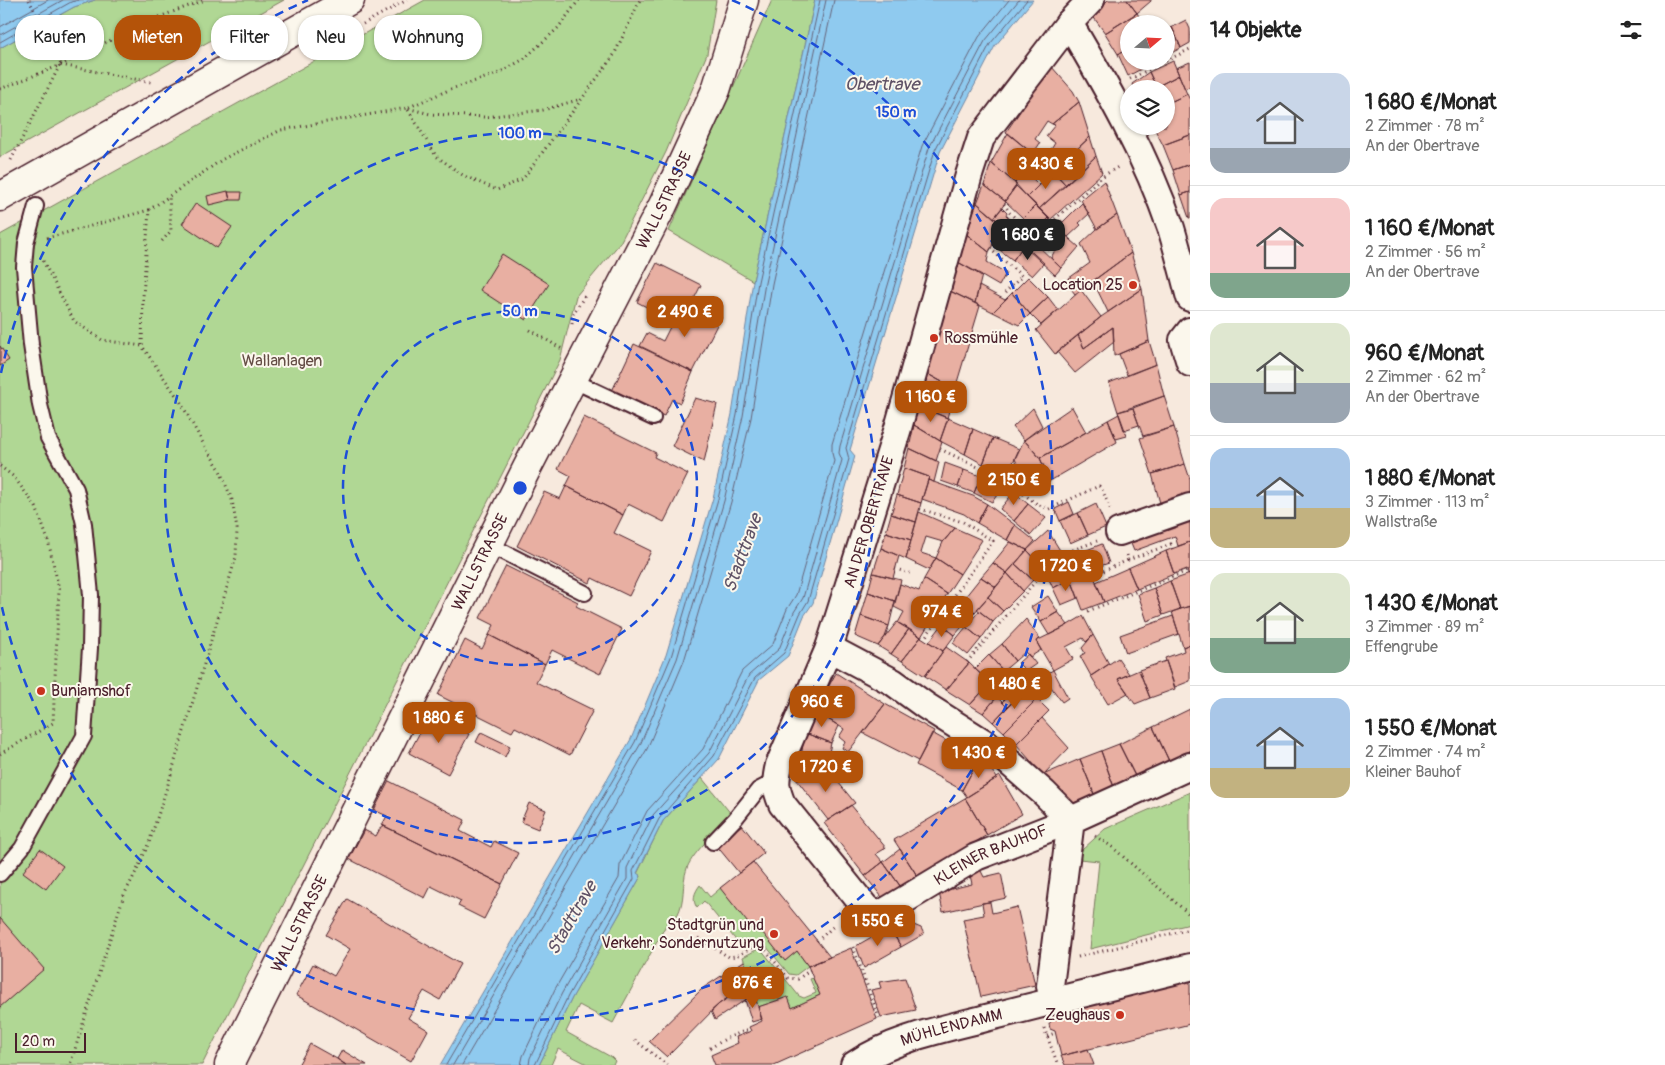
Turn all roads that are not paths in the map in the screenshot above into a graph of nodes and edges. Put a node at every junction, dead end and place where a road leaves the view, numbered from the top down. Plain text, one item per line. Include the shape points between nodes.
1 (350, 0) edge
2 (744, 0) edge
3 (1091, 0) edge
4 (1069, 23) junction
5 (0, 197) edge
6 (36, 206) dead end
7 (1190, 298) edge
8 (1190, 332) edge
9 (1190, 363) edge
10 (572, 380) junction
11 (653, 418) dead end
12 (1190, 507) edge
13 (1111, 536) road end
14 (488, 544) junction
15 (585, 593) dead end
16 (829, 648) junction
17 (1190, 766) edge
18 (775, 781) junction
19 (1071, 820) junction
20 (713, 842) dead end
21 (0, 874) edge
22 (1190, 967) edge
23 (1044, 1003) junction
24 (229, 1065) edge
25 (854, 1065) edge

1 - 5 main road
2 - 10 main road, WALLSTRASSE via 716,90 663,205
3 - 4 street, AN DER OBERTRAVE
4 - 7 street via 1109,90 1141,154 1170,228
4 - 16 street, AN DER OBERTRAVE via 981,138 898,428
6 - 21 lane via 26,243 24,267 31,345 48,438 76,489 84,524 92,595 90,639 84,736 22,848
8 - 9 street via 1183,340
10 - 11 lane
10 - 14 main road, WALLSTRASSE
12 - 13 street
14 - 15 lane
14 - 24 main road, WALLSTRASSE
16 - 18 street, AN DER OBERTRAVE
16 - 19 street via 893,682 994,749
17 - 19 street
18 - 19 street, KLEINER BAUHOF via 782,804 874,914 888,911 976,857
18 - 20 lane via 758,790
19 - 23 street, KLEINER BAUHOF via 1050,986
22 - 23 street, MÜHLENDAMM
23 - 25 street, MÜHLENDAMM via 889,1046

